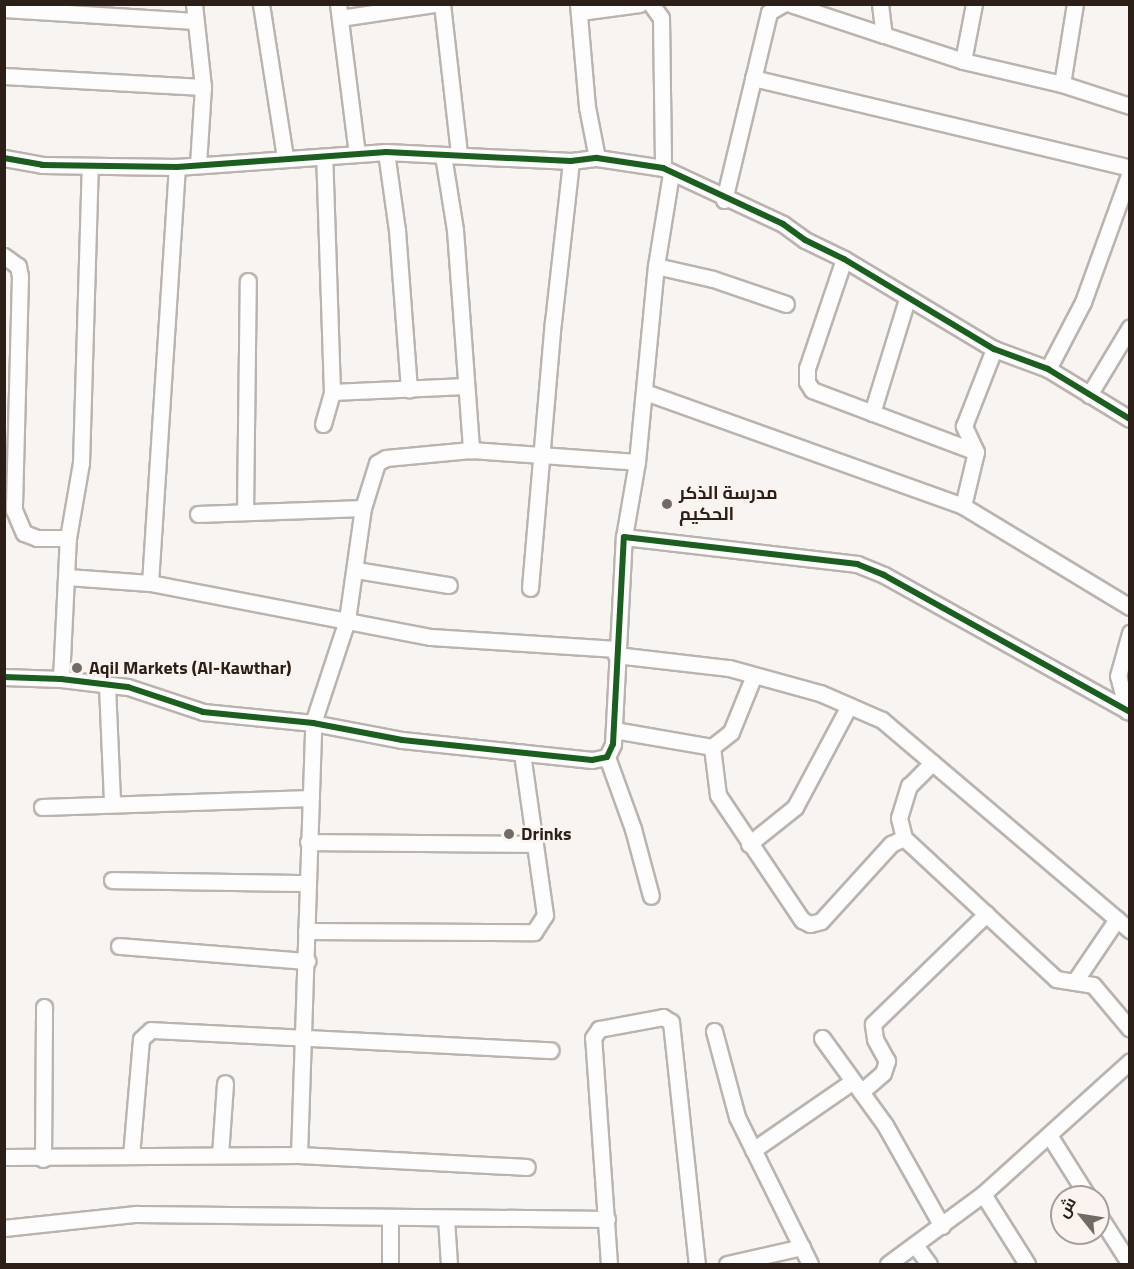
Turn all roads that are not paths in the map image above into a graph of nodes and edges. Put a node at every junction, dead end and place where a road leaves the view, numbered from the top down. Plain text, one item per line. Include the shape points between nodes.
1 (194, 4) edge
2 (261, 4) edge
3 (434, 4) edge
4 (442, 4) edge
5 (639, 4) edge
6 (651, 4) edge
7 (783, 4) edge
8 (790, 4) edge
9 (880, 4) edge
10 (974, 4) edge
11 (1075, 4) edge
12 (384, 8) edge
13 (579, 8) edge
14 (4, 9) edge
15 (339, 11) edge
16 (195, 21) junction
17 (884, 34) junction
18 (963, 61) junction
19 (4, 76) edge
20 (753, 78) junction
21 (1062, 84) junction
22 (204, 87) junction
23 (1130, 106) edge
24 (386, 152) junction
25 (459, 153) junction
26 (357, 154) junction
27 (443, 155) junction
28 (324, 157) junction
29 (4, 158) edge
30 (285, 158) junction
31 (597, 159) junction
32 (571, 161) junction
33 (198, 165) junction
34 (90, 167) junction
35 (177, 167) junction
36 (1130, 170) edge
37 (667, 171) junction
38 (724, 200) junction
39 (4, 256) edge
40 (844, 259) junction
41 (656, 266) junction
42 (248, 281) dead end
43 (907, 298) junction
44 (786, 304) dead end
45 (1130, 327) edge
46 (994, 349) junction
47 (1048, 369) junction
48 (466, 386) junction
49 (410, 390) junction
50 (332, 392) junction
51 (645, 392) junction
52 (1089, 395) junction
53 (872, 413) junction
54 (1130, 419) edge
55 (323, 424) dead end
56 (471, 450) junction
57 (543, 452) junction
58 (976, 452) junction
59 (637, 462) junction
60 (963, 506) junction
61 (363, 508) junction
62 (245, 512) junction
63 (198, 514) dead end
64 (624, 537) junction
65 (68, 538) junction
66 (356, 570) junction
67 (67, 577) junction
68 (150, 583) junction
69 (448, 585) dead end
70 (530, 588) dead end
71 (1130, 607) edge
72 (347, 620) junction
73 (1130, 633) edge
74 (617, 652) junction
75 (754, 675) junction
76 (4, 677) edge
77 (61, 679) junction
78 (108, 686) junction
79 (849, 706) junction
80 (1128, 711) edge
81 (313, 723) junction
82 (614, 730) junction
83 (712, 747) junction
84 (522, 753) junction
85 (608, 757) junction
86 (932, 763) junction
87 (311, 798) junction
88 (112, 802) junction
89 (42, 807) dead end
90 (904, 838) junction
91 (308, 842) junction
92 (534, 844) junction
93 (749, 844) junction
94 (112, 880) dead end
95 (307, 883) junction
96 (651, 896) dead end
97 (986, 914) junction
98 (1117, 919) junction
99 (1130, 930) edge
100 (306, 931) junction
101 (119, 946) dead end
102 (307, 961) junction
103 (1075, 981) junction
104 (44, 1007) dead end
105 (1130, 1029) edge
106 (714, 1031) dead end
107 (303, 1037) junction
108 (822, 1038) dead end
109 (550, 1050) dead end
110 (1130, 1061) edge
111 (225, 1083) dead end
112 (857, 1087) junction
113 (1049, 1135) junction
114 (753, 1150) junction
115 (219, 1155) junction
116 (299, 1155) junction
117 (131, 1156) junction
118 (4, 1157) edge
119 (43, 1159) junction
120 (527, 1167) dead end
121 (1080, 1185) edge
122 (983, 1194) junction
123 (390, 1217) junction
124 (446, 1218) junction
125 (607, 1219) junction
126 (942, 1226) junction
127 (4, 1228) edge
128 (1110, 1233) edge
129 (915, 1245) junction
130 (802, 1247) junction
131 (390, 1264) edge
132 (449, 1264) edge
133 (609, 1264) edge
134 (697, 1264) edge
135 (727, 1264) edge
136 (810, 1264) edge
137 (888, 1264) edge
138 (929, 1264) edge
139 (1027, 1264) edge
140 (1130, 1264) edge

1 - 16 street
2 - 30 street
3 - 12 street
4 - 25 street
5 - 13 street
6 - 37 street via 661,18
7 - 20 street via 769,12
8 - 17 street
9 - 17 street
10 - 18 street
11 - 21 street
12 - 15 street
13 - 31 street via 587,107
14 - 16 street
15 - 26 street
16 - 22 street
17 - 18 street
18 - 21 street
19 - 22 street
20 - 36 street
20 - 38 street
21 - 23 street
22 - 33 street
24 - 26 street
24 - 27 street
24 - 49 street via 397,230
25 - 27 street
25 - 32 street
26 - 28 street
27 - 48 street via 455,230
28 - 30 street
28 - 50 street
29 - 34 street
30 - 33 street
31 - 32 street
31 - 37 street
32 - 57 street
33 - 35 street
34 - 35 street
34 - 65 street via 81,463
35 - 68 street
36 - 47 street via 1083,302
37 - 38 street
37 - 41 street
38 - 40 street via 783,224
39 - 65 street via 18,266 20,276 14,510 24,533 37,538
40 - 43 street
40 - 53 street via 807,368 807,382 812,390
41 - 44 street via 713,279
41 - 51 street
42 - 62 street
43 - 46 street
43 - 53 street
45 - 52 street
46 - 47 street
46 - 58 street via 964,426
47 - 52 street
48 - 49 street
48 - 56 street
49 - 50 street
50 - 55 street
51 - 59 street
51 - 60 street
52 - 54 street
53 - 58 street
56 - 57 street
56 - 61 street via 386,458 377,463
57 - 59 street
57 - 70 street
58 - 60 street
59 - 64 street
60 - 71 street
61 - 62 street
61 - 66 street
62 - 63 street
64 - 74 street
64 - 80 street via 856,564 884,575
65 - 67 street
66 - 69 street
66 - 72 street
67 - 68 street
67 - 77 street
68 - 72 street
72 - 74 street via 431,637
72 - 81 street
73 - 80 street via 1118,676
74 - 75 street
74 - 82 street
75 - 79 street via 820,693
75 - 83 street via 731,732
76 - 77 street
77 - 78 street
78 - 81 street via 128,687 203,712
78 - 88 street
79 - 86 street via 882,720
79 - 93 street via 795,807
81 - 84 street via 402,740
81 - 87 street
82 - 83 street
82 - 85 street
83 - 93 street via 718,795
84 - 85 street via 592,760
84 - 92 street
85 - 96 street
86 - 90 street via 909,786 899,818
86 - 98 street
87 - 88 street
87 - 91 street
88 - 89 street
90 - 93 street via 891,844 821,921 810,924 802,920
90 - 97 street
91 - 92 street
91 - 95 street
92 - 100 street via 545,915 534,932
94 - 95 street
95 - 100 street
97 - 103 street via 1056,979
97 - 112 street via 873,1024 874,1039 887,1061 883,1073
98 - 99 street
98 - 103 street
100 - 102 street
101 - 102 street
102 - 107 street
103 - 105 street via 1093,985
104 - 119 street
106 - 114 street via 730,1095
107 - 109 street
107 - 116 street
107 - 117 street via 144,1032
108 - 112 street
110 - 113 street
111 - 115 street
112 - 114 street
112 - 126 street via 885,1125
113 - 121 street
113 - 122 street
114 - 130 street
115 - 116 street
115 - 117 street
116 - 120 street
117 - 119 street
118 - 119 street
122 - 126 street
122 - 139 street
123 - 124 street
123 - 127 street via 136,1214
123 - 131 street
124 - 125 street
124 - 132 street
125 - 133 street
125 - 134 street via 593,1038 599,1029 663,1017 671,1022
126 - 129 street
128 - 140 street
129 - 137 street
129 - 138 street
130 - 135 street
130 - 136 street

